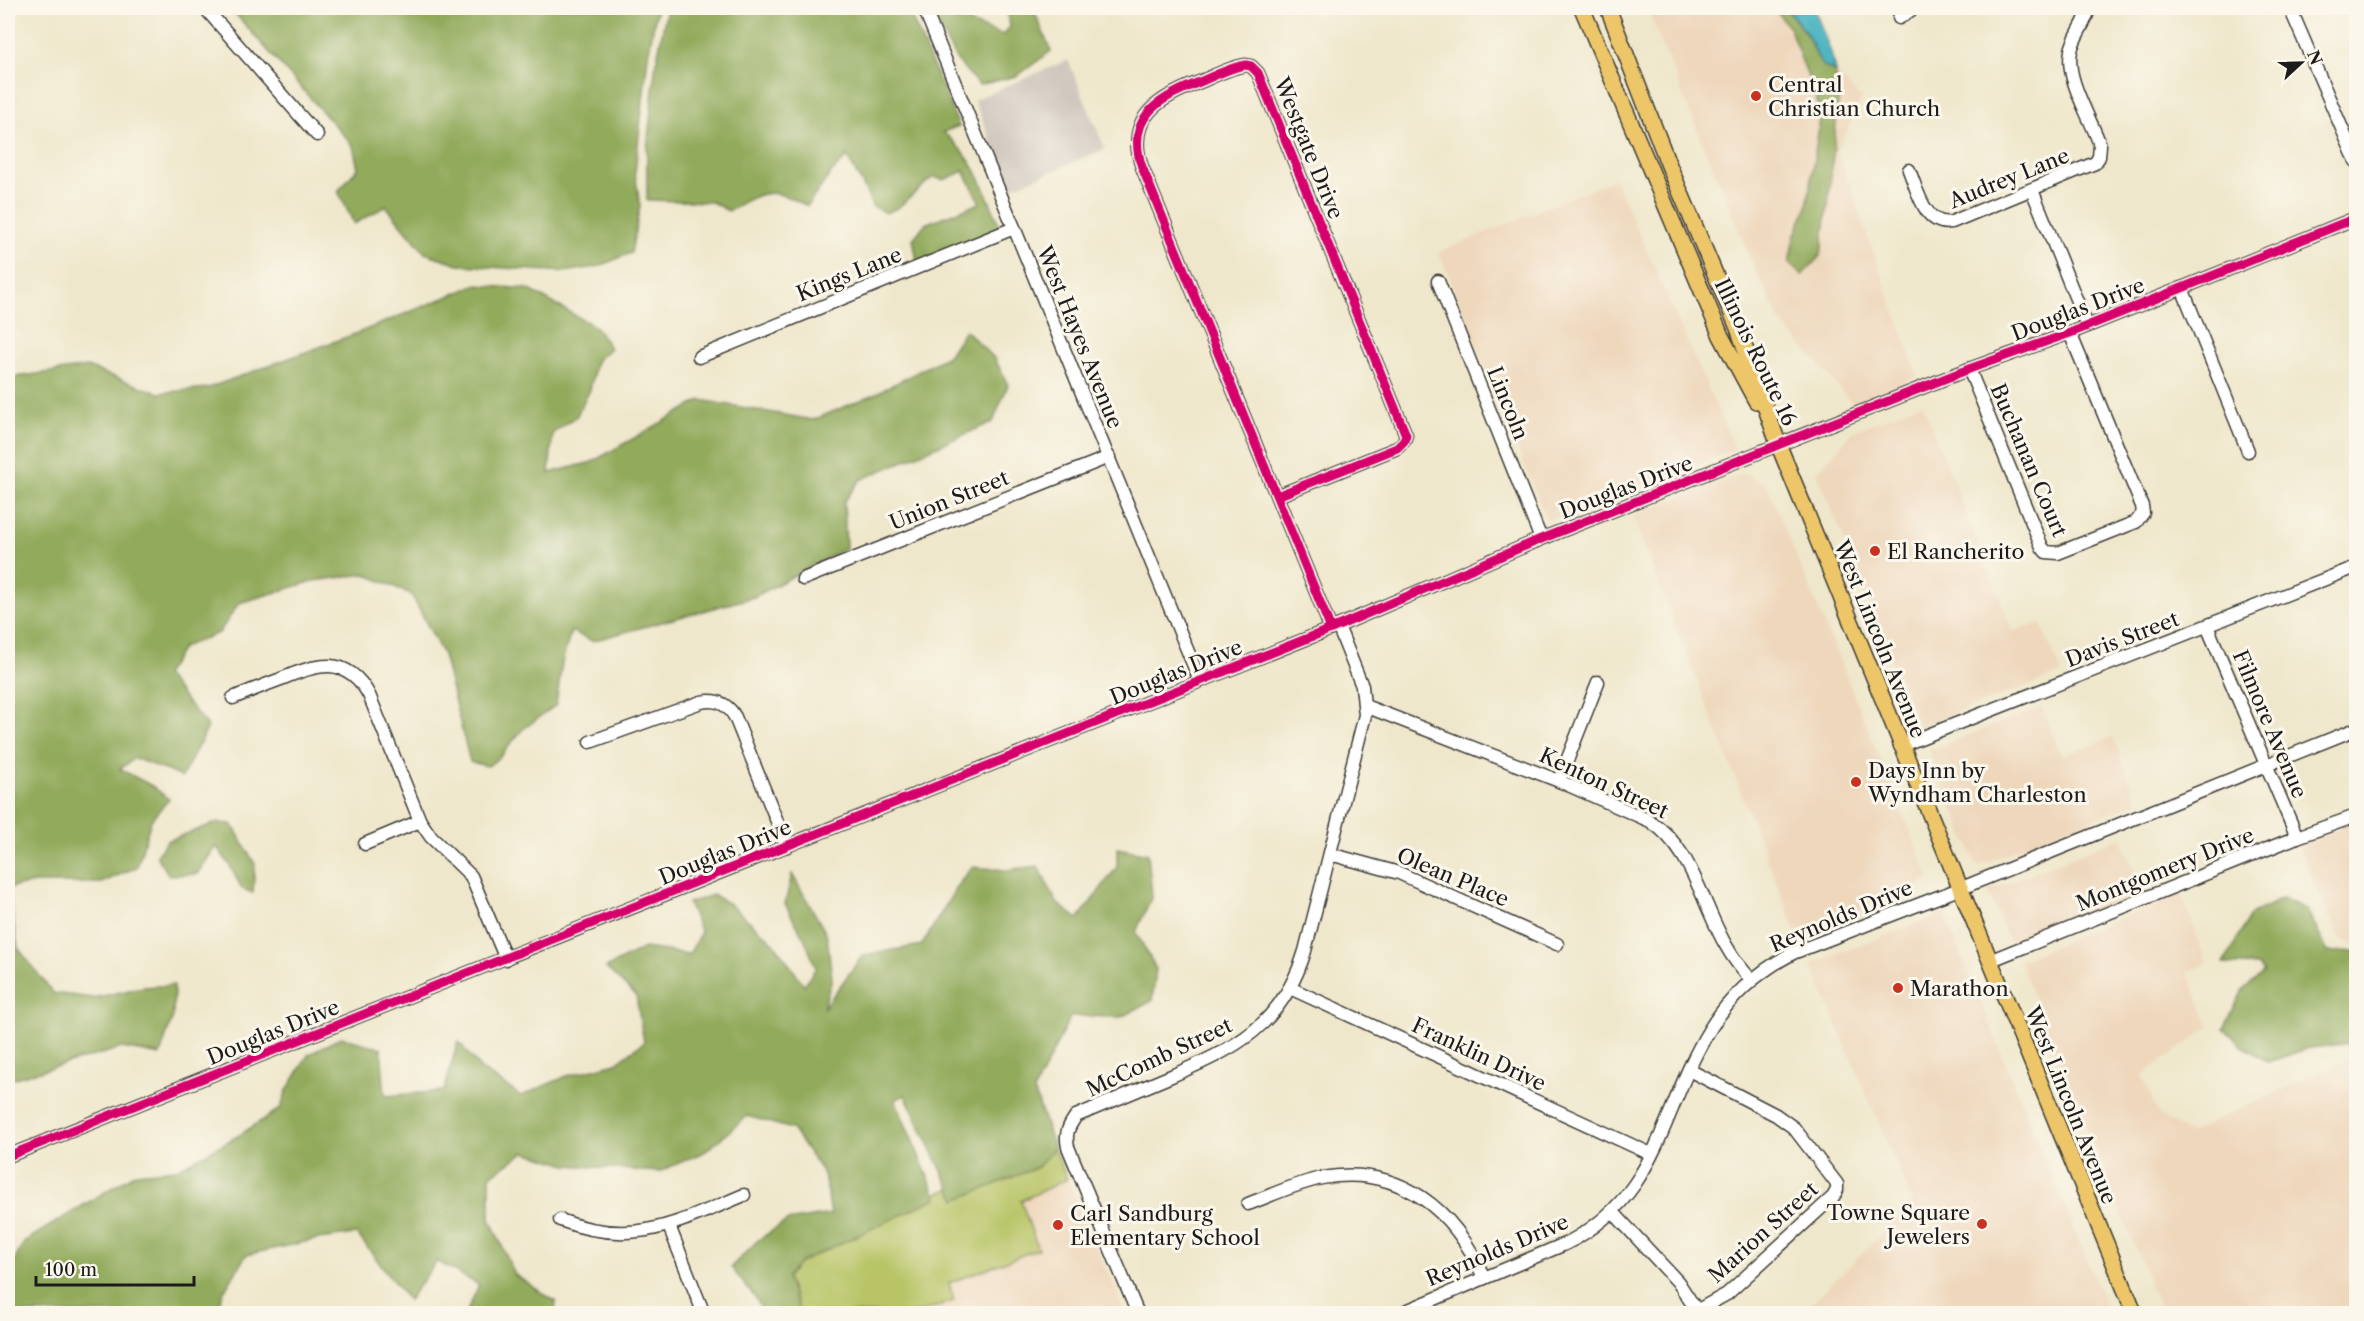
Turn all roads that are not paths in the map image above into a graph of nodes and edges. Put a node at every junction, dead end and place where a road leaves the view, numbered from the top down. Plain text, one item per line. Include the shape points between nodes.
1 (205, 8) edge
2 (924, 8) edge
3 (1582, 8) edge
4 (1608, 8) edge
5 (1914, 8) edge
6 (2089, 8) edge
7 (2290, 8) edge
8 (1899, 18) dead end
9 (316, 135) dead end
10 (2356, 161) edge
11 (1909, 170) dead end
12 (2032, 190) junction
13 (2356, 218) edge
14 (1014, 228) junction
15 (1438, 281) dead end
16 (2182, 288) junction
17 (2087, 326) junction
18 (2070, 333) junction
19 (699, 357) dead end
20 (1969, 369) junction
21 (1779, 446) junction
22 (2248, 451) dead end
23 (1109, 457) junction
24 (1277, 496) junction
25 (1541, 539) junction
26 (2356, 567) edge
27 (802, 579) dead end
28 (2207, 626) junction
29 (1335, 628) junction
30 (1200, 681) junction
31 (1598, 682) dead end
32 (233, 698) dead end
33 (1365, 706) junction
34 (2356, 729) edge
35 (590, 742) dead end
36 (1900, 746) junction
37 (2267, 765) junction
38 (1559, 780) junction
39 (2356, 816) edge
40 (420, 821) junction
41 (2297, 837) junction
42 (365, 844) dead end
43 (787, 846) junction
44 (1330, 854) junction
45 (1959, 889) junction
46 (1557, 944) dead end
47 (506, 959) junction
48 (1989, 961) junction
49 (1752, 980) junction
50 (1290, 988) junction
51 (1689, 1070) junction
52 (1651, 1154) junction
53 (8, 1156) edge
54 (744, 1195) dead end
55 (1248, 1204) dead end
56 (1613, 1212) junction
57 (560, 1220) dead end
58 (669, 1226) junction
59 (1484, 1278) junction
60 (1699, 1312) edge
61 (704, 1314) edge
62 (1138, 1314) edge
63 (1399, 1314) edge
64 (2135, 1314) edge

1 - 9 street
2 - 14 street, West Hayes Avenue
3 - 21 main road, Illinois Route 16 via 1721,336
4 - 21 main road, Illinois Route 16 via 1738,328
5 - 8 street
6 - 12 street, Audrey Lane via 2073,42 2070,66 2099,142 2099,157 2088,167
7 - 10 street
11 - 12 street, Audrey Lane via 1927,211 1943,223
12 - 17 street
13 - 16 street, Douglas Drive
14 - 19 street, Kings Lane
14 - 23 street, West Hayes Avenue
15 - 25 street, Lincoln
16 - 17 street, Douglas Drive
16 - 22 street
17 - 18 street, Douglas Drive
18 - 20 street, Douglas Drive
18 - 20 street, Buchanan Court via 2143,513 2136,522 2058,553 2046,552 2042,547
20 - 21 street, Douglas Drive
21 - 25 street, Douglas Drive
21 - 36 main road, West Lincoln Avenue
23 - 27 street, Union Street
23 - 30 street, West Hayes Avenue
24 - 24 street, Westgate Drive via 1138,151 1143,121 1162,98 1246,64 1256,69 1406,435 1397,448
24 - 29 street, Westgate Drive
25 - 29 street, Douglas Drive
26 - 28 street, Davis Street
28 - 36 street, Davis Street
28 - 37 street, Filmore Avenue
29 - 30 street, Douglas Drive
29 - 33 street, McComb Street via 1362,686
30 - 43 street, Douglas Drive
31 - 38 street
32 - 40 street via 315,666 347,670 369,695
33 - 38 street, Kenton Street
33 - 44 street, McComb Street
34 - 37 street, Reynolds Drive
35 - 43 street via 701,702 710,700 725,705 735,717
36 - 45 main road, West Lincoln Avenue
37 - 41 street, Filmore Avenue
37 - 45 street, Reynolds Drive
38 - 49 street, Kenton Street via 1650,821 1672,838 1688,862 1719,935
39 - 41 street, Montgomery Drive
40 - 42 street
40 - 47 street via 471,876
41 - 48 street, Montgomery Drive
43 - 47 street, Douglas Drive
44 - 46 street, Olean Place via 1399,873
44 - 50 street, McComb Street via 1305,951
45 - 48 main road, West Lincoln Avenue
45 - 49 street, Reynolds Drive via 1793,953
47 - 53 street, Douglas Drive
48 - 64 main road, West Lincoln Avenue
49 - 51 street, Reynolds Drive via 1709,1030
50 - 52 street, Franklin Drive
50 - 62 street, McComb Street via 1262,1026 1231,1049 1076,1116 1069,1126 1068,1147
51 - 52 street, Reynolds Drive
51 - 60 street, Marion Street via 1783,1119 1804,1138 1837,1184 1833,1197 1739,1284
52 - 56 street, Reynolds Drive via 1638,1180
54 - 58 street
55 - 59 street via 1323,1178 1384,1181 1417,1195 1447,1218 1469,1246
56 - 59 street, Reynolds Drive via 1582,1235
56 - 60 street via 1678,1282
57 - 58 street via 606,1233
58 - 61 street
59 - 63 street, Reynolds Drive

